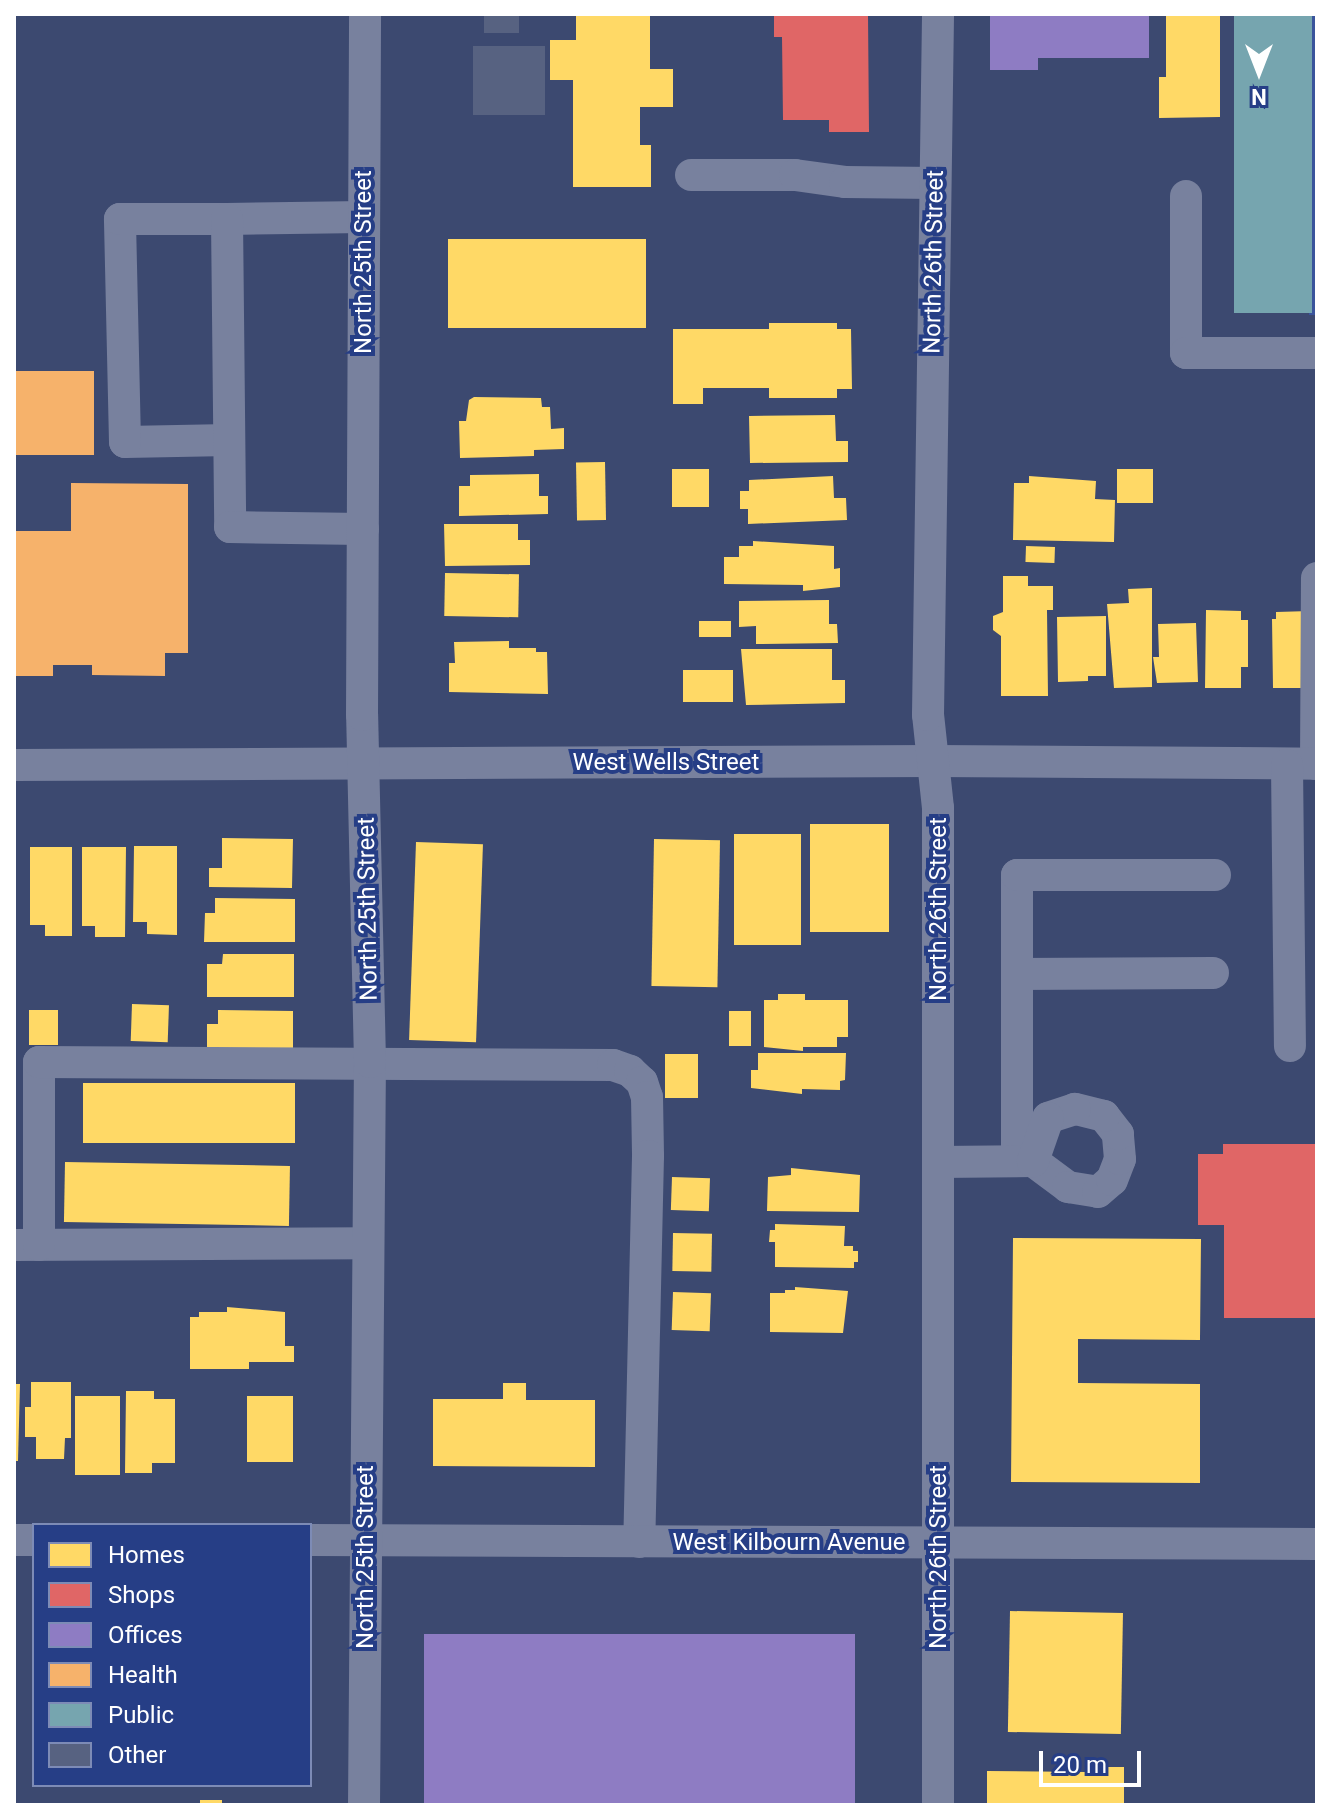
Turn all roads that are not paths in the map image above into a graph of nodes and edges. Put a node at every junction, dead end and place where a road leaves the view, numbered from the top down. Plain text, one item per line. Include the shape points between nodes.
1 (365, 14) edge
2 (938, 14) edge
3 (691, 175) dead end
4 (935, 183) junction
5 (1186, 196) dead end
6 (364, 217) junction
7 (227, 219) junction
8 (1317, 353) edge
9 (229, 440) junction
10 (363, 529) junction
11 (1317, 578) edge
12 (933, 761) junction
13 (365, 764) junction
14 (1307, 764) edge
15 (14, 765) edge
16 (1215, 875) dead end
17 (1213, 973) dead end
18 (1017, 974) junction
19 (1290, 1046) dead end
20 (370, 1062) junction
21 (939, 1162) junction
22 (368, 1243) junction
23 (26, 1245) edge
24 (312, 1540) edge
25 (365, 1540) junction
26 (639, 1542) junction
27 (1317, 1544) edge
28 (940, 1545) junction
29 (364, 1805) edge
30 (938, 1805) edge

1 - 6 street, North 25th Street
2 - 4 street, North 26th Street
3 - 4 street
4 - 12 street, North 26th Street via 928,715
5 - 8 street via 1186,353
6 - 7 street
6 - 10 street, North 25th Street
7 - 9 street
7 - 9 street via 120,219 125,442
9 - 10 street via 230,527
10 - 13 street, North 25th Street
11 - 14 street
12 - 13 street, West Wells Street
12 - 14 street, West Wells Street
12 - 21 street, North 26th Street via 938,808
13 - 15 street, West Wells Street
13 - 20 street, North 25th Street
14 - 19 street
16 - 18 street via 1017,875
17 - 18 street
18 - 21 street via 1025,1161
20 - 22 street, North 25th Street
20 - 23 street via 39,1062
20 - 26 street via 613,1065 642,1082 648,1156
21 - 28 street, North 26th Street
22 - 23 street
22 - 25 street, North 25th Street
24 - 25 street, West Kilbourn Avenue
25 - 26 street, West Kilbourn Avenue
25 - 29 street, North 25th Street
26 - 28 street, West Kilbourn Avenue
27 - 28 street, West Kilbourn Avenue
28 - 30 street, North 26th Street

